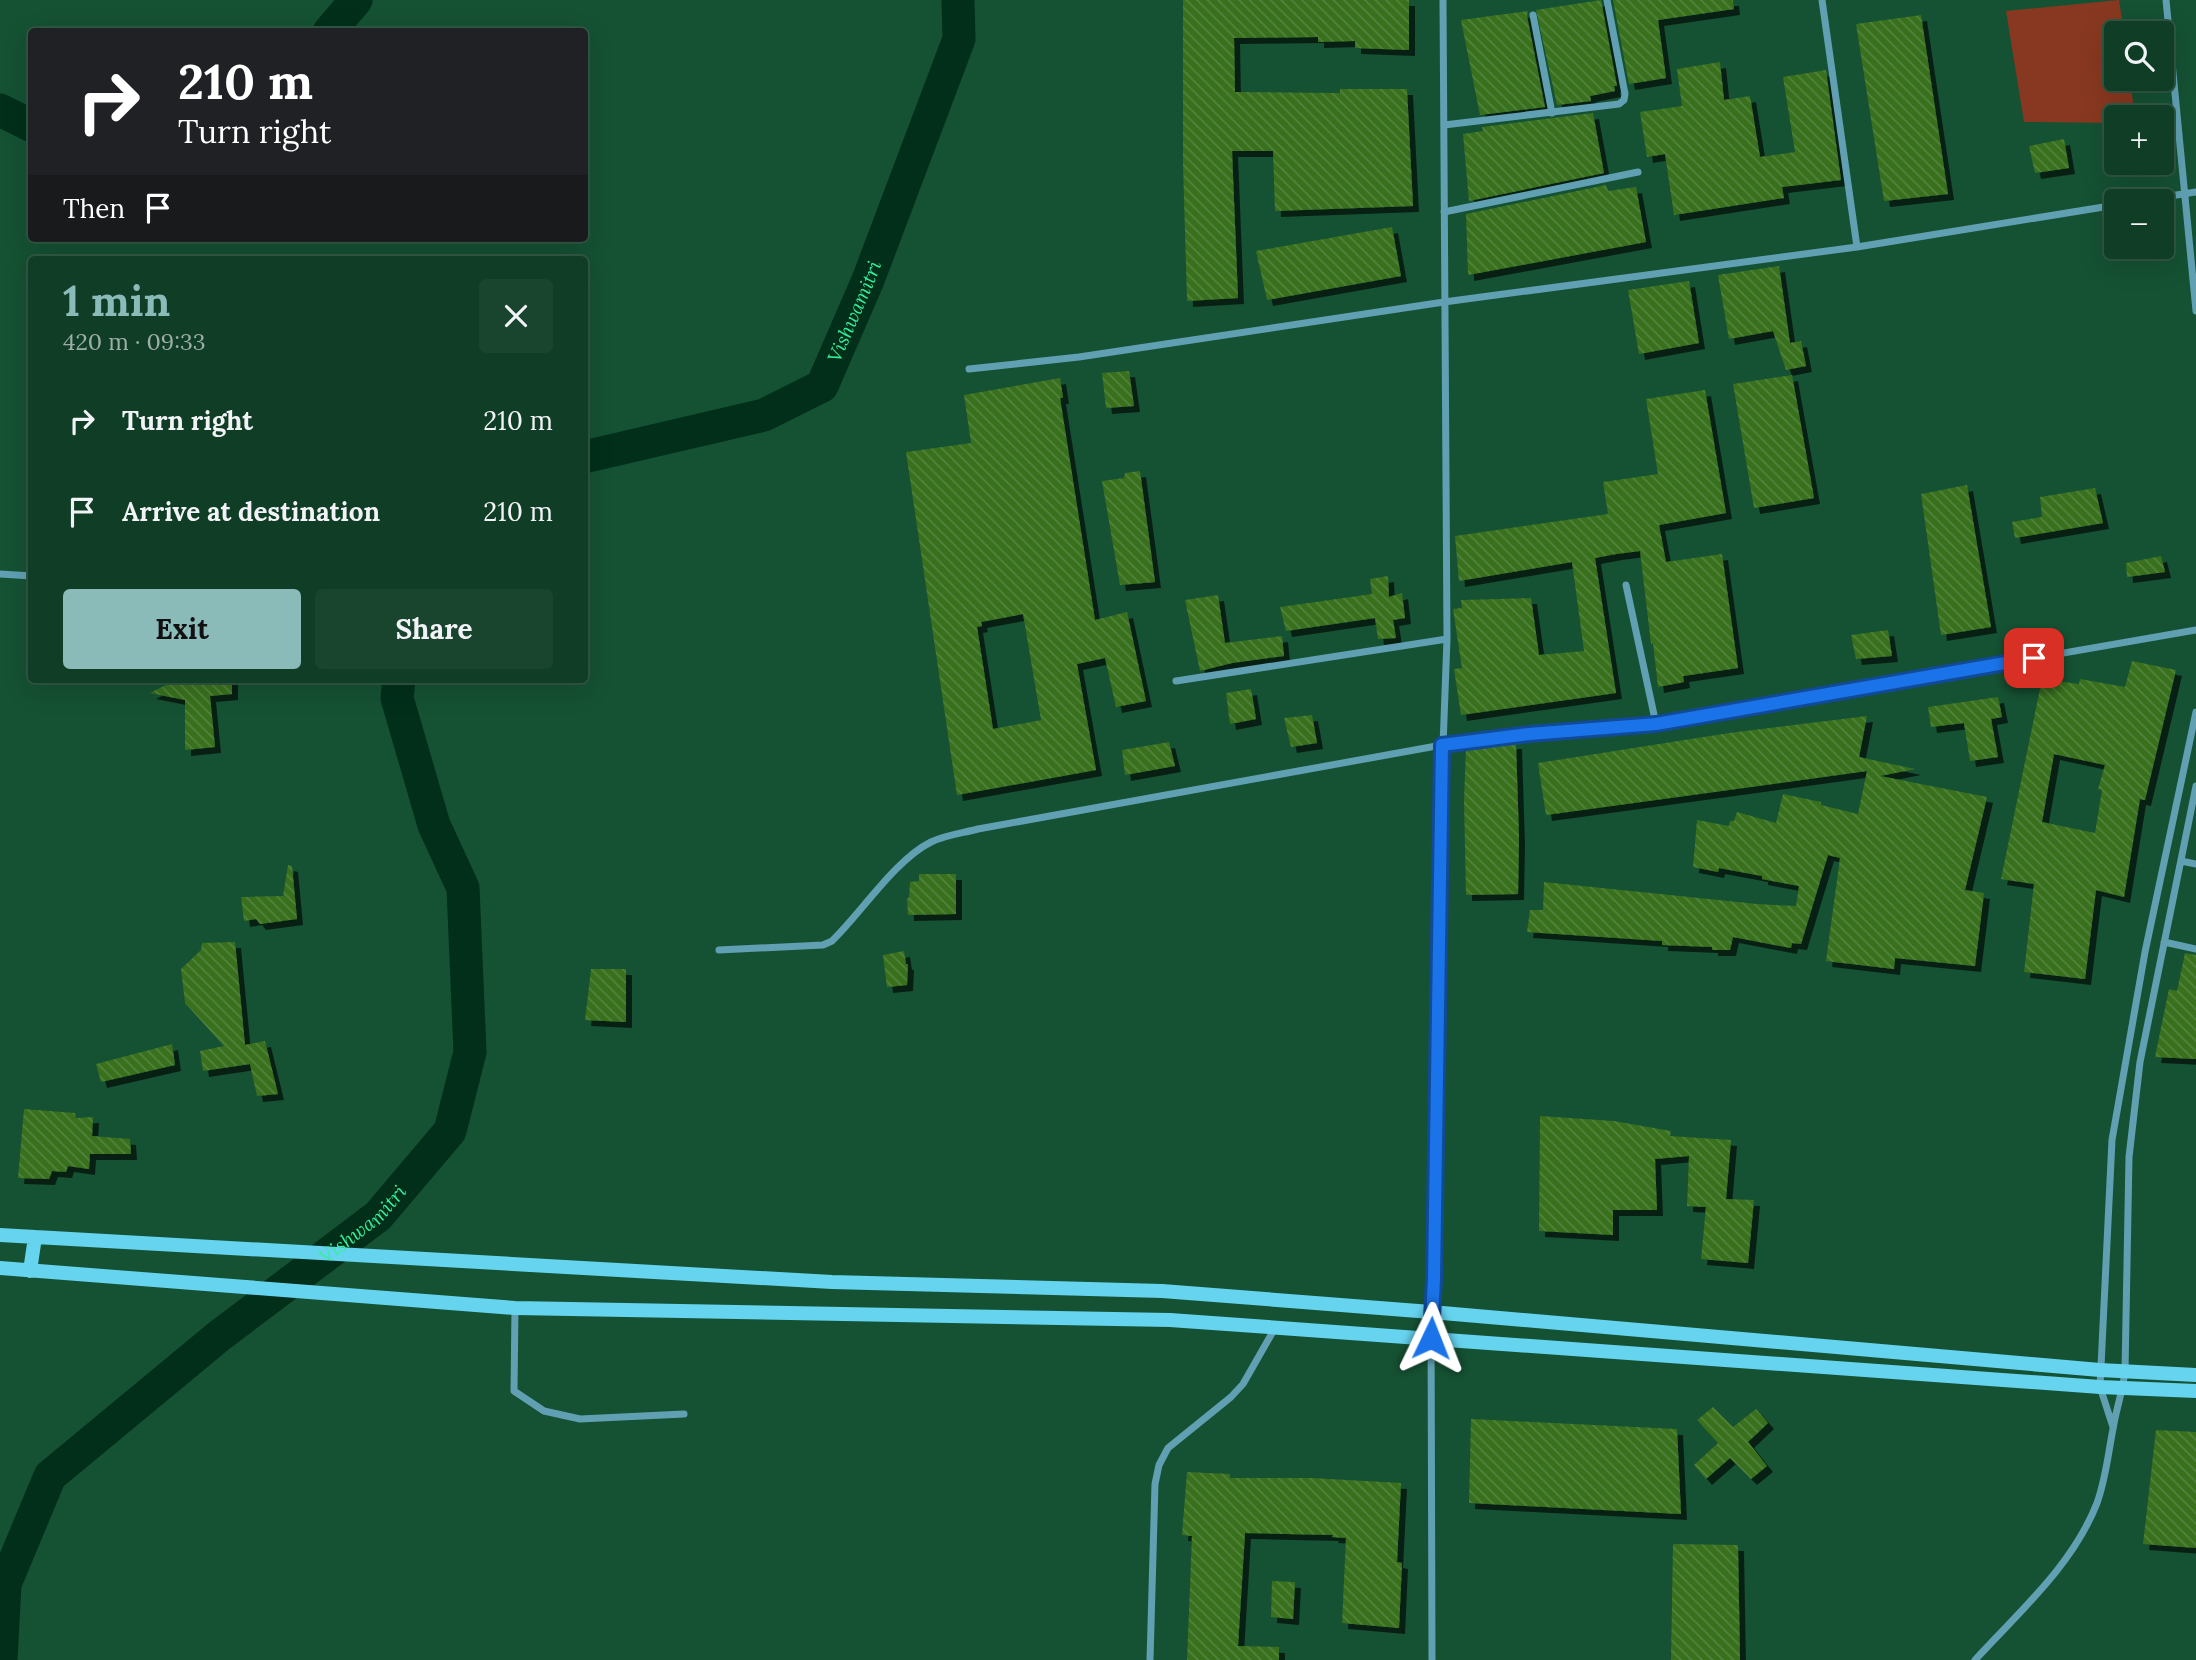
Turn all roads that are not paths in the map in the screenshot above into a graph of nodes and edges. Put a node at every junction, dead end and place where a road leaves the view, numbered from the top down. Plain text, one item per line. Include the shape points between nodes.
1 (1443, 0) edge
2 (1607, 0) edge
3 (1822, 0) edge
4 (2166, 0) edge
5 (1533, 15) dead end
6 (1552, 113) junction
7 (1444, 125) junction
8 (1638, 172) dead end
9 (2196, 192) edge
10 (2184, 194) junction
11 (2174, 196) edge
12 (2104, 207) edge
13 (1444, 212) junction
14 (1857, 247) junction
15 (1444, 302) junction
16 (2196, 311) edge
17 (969, 369) dead end
18 (0, 574) edge
19 (28, 576) edge
20 (1626, 585) dead end
21 (2196, 630) edge
22 (1447, 639) junction
23 (1176, 681) dead end
24 (2196, 712) edge
25 (1656, 724) junction
26 (1442, 745) junction
27 (2196, 786) edge
28 (2181, 861) junction
29 (2196, 864) edge
30 (2164, 942) junction
31 (2196, 949) edge
32 (719, 950) dead end
33 (0, 1235) edge
34 (35, 1237) junction
35 (0, 1268) edge
36 (30, 1271) junction
37 (515, 1308) junction
38 (1431, 1312) junction
39 (1276, 1327) junction
40 (1431, 1338) junction
41 (2100, 1370) junction
42 (2125, 1371) junction
43 (2196, 1375) edge
44 (2124, 1386) junction
45 (2099, 1387) junction
46 (2196, 1391) edge
47 (684, 1414) dead end
48 (2113, 1428) junction
49 (1150, 1660) edge
50 (1432, 1660) edge
51 (1975, 1660) edge

1 - 7 street
2 - 6 street via 1623,100 1612,106
3 - 14 street
4 - 10 street
5 - 6 street
6 - 7 street
7 - 13 street
8 - 13 street
9 - 10 street
10 - 11 street
10 - 16 street
12 - 14 street
13 - 15 street
14 - 15 street
15 - 17 street
15 - 22 street
18 - 19 street
20 - 25 street
21 - 25 street
22 - 23 street
22 - 26 street
24 - 41 street via 2145,952 2112,1140
25 - 26 street
26 - 32 street via 935,840 895,871 832,941
26 - 38 street
27 - 28 street
28 - 29 street
28 - 30 street
30 - 31 street
30 - 42 street via 2140,1062 2129,1157
33 - 34 main road
34 - 36 main road
34 - 38 main road via 832,1282 1162,1291
35 - 36 main road
36 - 37 main road
37 - 39 main road via 1170,1320
37 - 47 street via 514,1391 544,1411 580,1419
38 - 40 street
38 - 41 main road
39 - 40 main road
39 - 49 street via 1243,1384 1168,1448 1159,1465
40 - 45 main road
40 - 50 street
41 - 42 main road
41 - 45 street
42 - 43 main road
42 - 44 street
44 - 45 main road
44 - 46 main road
44 - 48 street
45 - 48 street
48 - 51 street via 2107,1470 2084,1530 2054,1575

